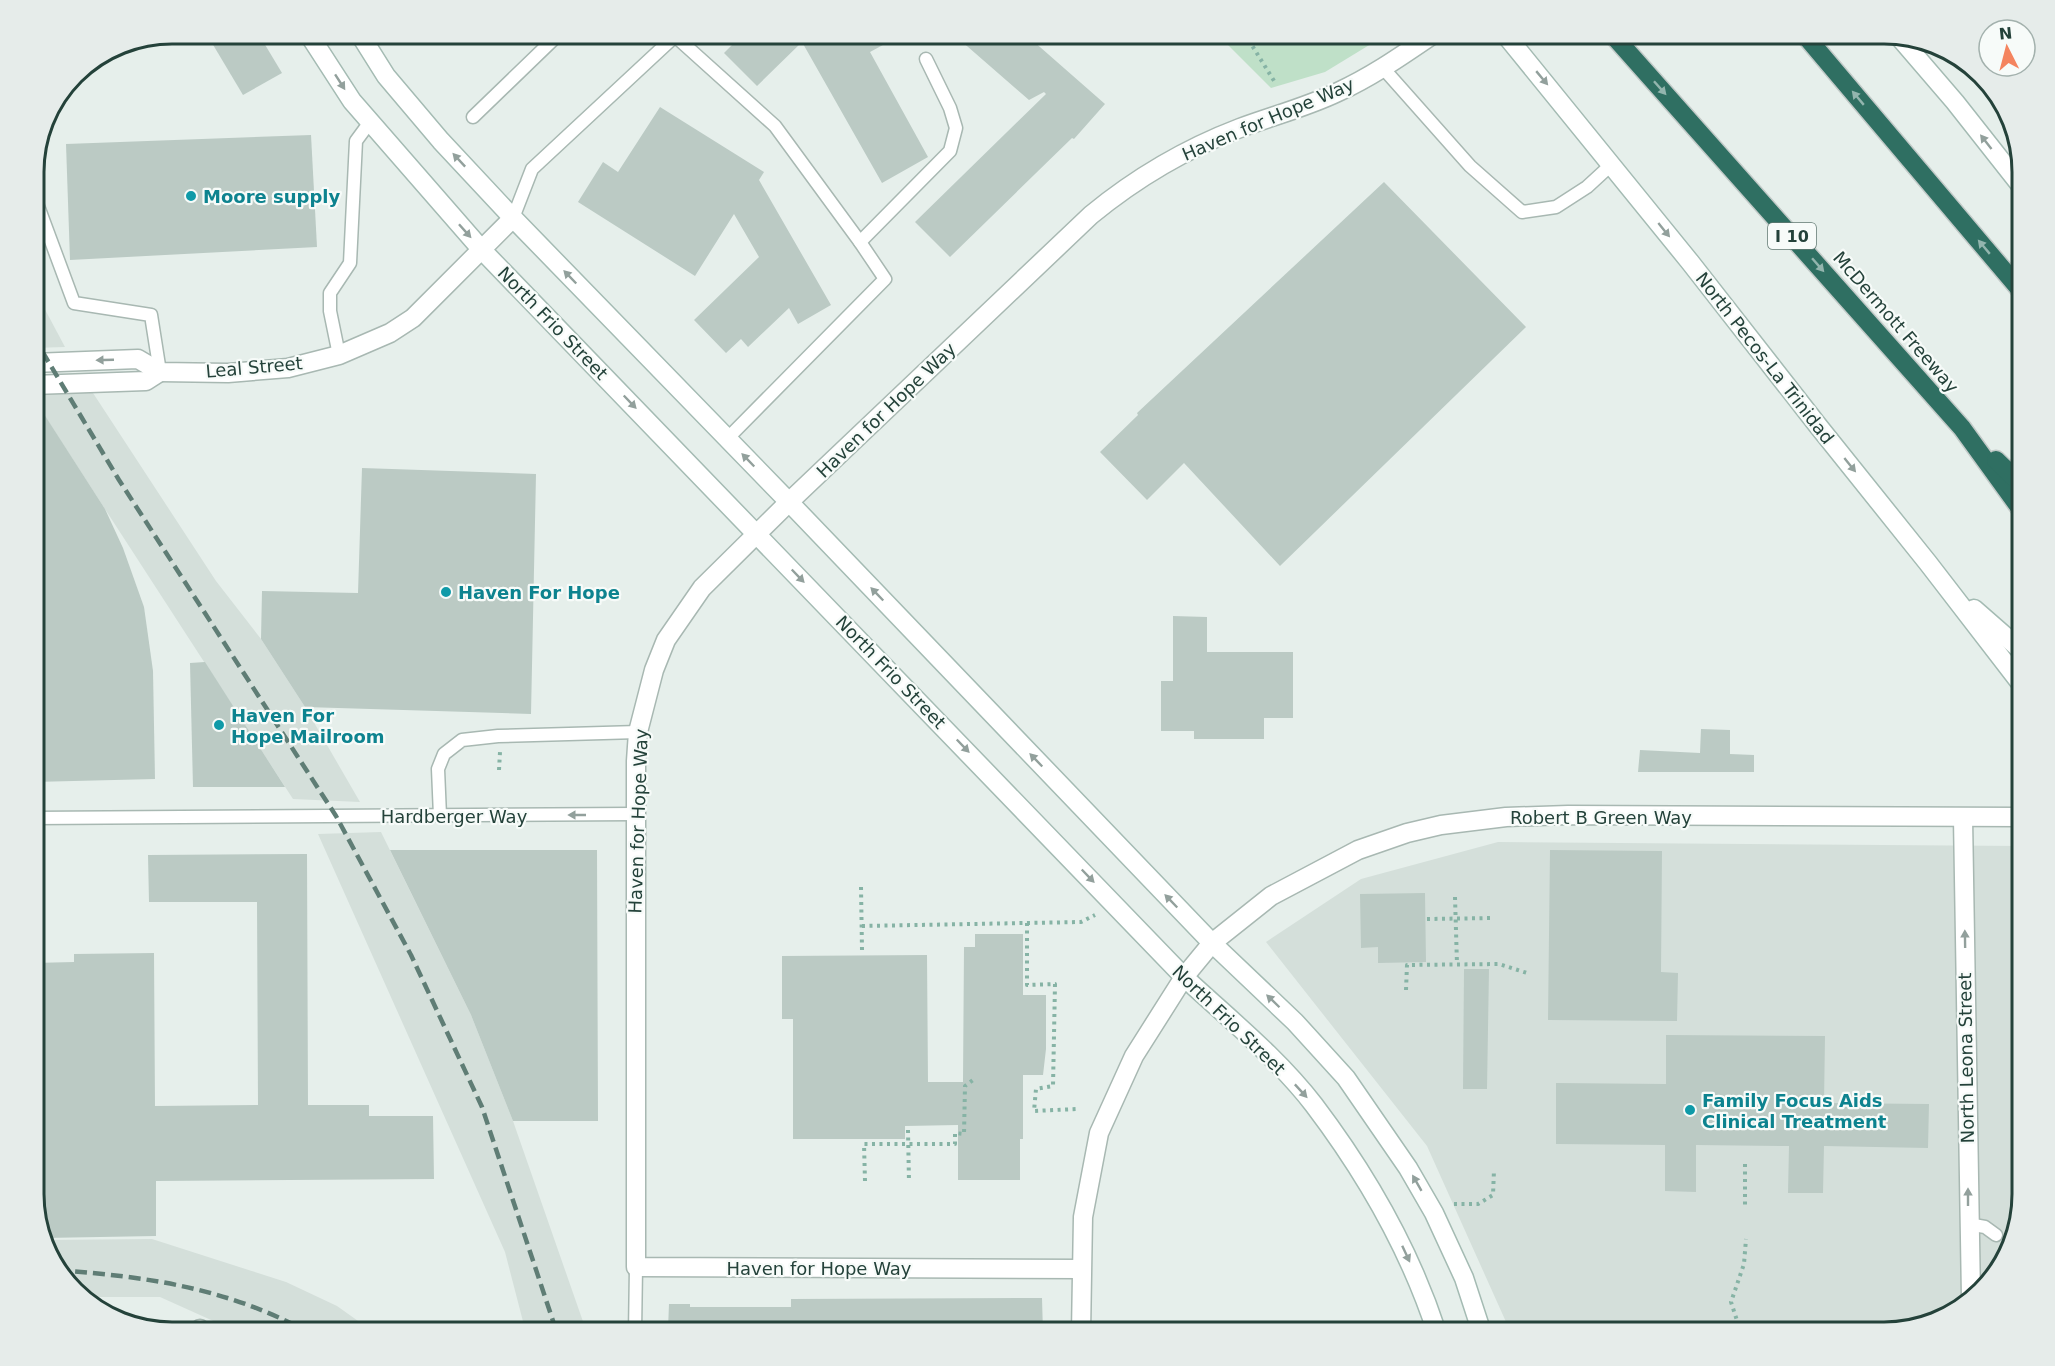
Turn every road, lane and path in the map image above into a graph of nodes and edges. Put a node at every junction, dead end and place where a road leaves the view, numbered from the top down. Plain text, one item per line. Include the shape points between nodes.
1 (315, 44) edge
2 (366, 44) edge
3 (549, 44) edge
4 (664, 44) edge
5 (686, 44) edge
6 (1251, 44) edge
7 (1419, 44) edge
8 (1513, 44) edge
9 (1620, 44) edge
10 (1812, 44) edge
11 (1911, 47) edge
12 (926, 60) dead end
13 (1383, 68) junction
14 (1276, 84) dead end
15 (473, 117) dead end
16 (370, 122) junction
17 (1612, 164) junction
18 (2012, 175) edge
19 (513, 218) junction
20 (44, 222) edge
21 (861, 242) junction
22 (482, 249) junction
23 (2012, 280) edge
24 (339, 355) junction
25 (44, 363) edge
26 (160, 372) junction
27 (44, 385) edge
28 (1962, 428) junction
29 (727, 439) junction
30 (2012, 476) edge
31 (2012, 497) edge
32 (789, 502) junction
33 (758, 534) junction
34 (1928, 563) junction
35 (2012, 642) edge
36 (2012, 672) edge
37 (638, 732) junction
38 (500, 751) dead end
39 (499, 770) dead end
40 (635, 814) junction
41 (440, 816) junction
42 (2012, 817) edge
43 (44, 818) edge
44 (1963, 818) junction
45 (861, 887) dead end
46 (1455, 897) dead end
47 (1101, 912) dead end
48 (1492, 918) dead end
49 (1427, 919) dead end
50 (1455, 919) junction
51 (1027, 923) junction
52 (862, 926) junction
53 (1212, 943) junction
54 (862, 950) dead end
55 (1457, 964) junction
56 (1527, 974) dead end
57 (1184, 977) junction
58 (1406, 990) dead end
59 (973, 1080) dead end
60 (1076, 1109) dead end
61 (908, 1130) dead end
62 (909, 1144) junction
63 (1745, 1164) dead end
64 (1494, 1170) dead end
65 (865, 1181) dead end
66 (909, 1182) dead end
67 (1450, 1203) dead end
68 (1745, 1206) dead end
69 (1968, 1224) junction
70 (1996, 1235) dead end
71 (1746, 1239) dead end
72 (636, 1267) junction
73 (1081, 1269) junction
74 (1971, 1288) edge
75 (635, 1322) edge
76 (1081, 1322) edge
77 (1433, 1322) edge
78 (1478, 1322) edge
79 (1737, 1322) edge

1 -> 16 main road, North Frio Street
19 -> 2 main road via 386,76
3 - 15 lane
4 - 19 lane via 532,169
5 - 21 lane via 775,126
6 - 14 path
7 - 13 main road, Haven for Hope Way
8 -> 17 main road, North Pecos-La Trinidad
9 -> 28 highway, McDermott Freeway / I 10
23 -> 10 highway
18 -> 11 main road
12 - 21 lane via 956,128 950,151
13 - 17 lane via 1470,166 1522,212 1556,207 1587,187
13 - 32 main road, Haven for Hope Way via 1338,93 1196,147 1123,189
16 -> 22 main road, North Frio Street
16 - 24 lane via 356,141 350,263 330,293
17 -> 34 main road, North Pecos-La Trinidad
19 - 22 main road, Leal Street
29 -> 19 main road
20 - 26 lane via 74,303 151,315
21 - 29 lane via 885,279
22 - 24 main road, Leal Street via 413,318 390,333
22 -> 33 main road, North Frio Street
24 - 26 main road, Leal Street via 268,370
26 -> 25 main road, Leal Street via 138,359
26 - 27 main road, Leal Street via 147,381
28 - 30 highway
28 - 31 highway, McDermott Freeway / I 10
32 -> 29 main road
32 - 33 main road, Haven for Hope Way
53 -> 32 main road
33 - 37 main road, Haven for Hope Way via 702,588 666,640
33 -> 57 main road, North Frio Street
34 - 35 main road
34 - 36 main road, North Pecos-La Trinidad
37 - 40 main road, Haven for Hope Way
37 - 41 lane via 462,740 444,754 438,769
38 - 39 path
40 -> 41 lane, Hardberger Way
40 - 72 main road, Haven for Hope Way
41 - 43 lane, Hardberger Way
42 - 44 main road, Robert B Green Way
44 - 53 main road, Robert B Green Way via 1568,815 1441,825 1358,850 1320,869 1271,896
69 -> 44 main road, North Leona Street
45 - 52 path
46 - 50 path
47 - 51 path via 1081,922
48 - 50 path
49 - 50 path
50 - 55 path
51 - 52 path
51 - 60 path via 1027,985 1055,984 1053,1086 1036,1089 1034,1111
52 - 54 path
53 - 57 main road, Robert B Green Way
78 -> 53 main road via 1464,1278 1434,1213 1346,1078 1295,1022
55 - 56 path via 1498,964
55 - 58 path via 1407,965
57 - 73 main road, Robert B Green Way via 1134,1056 1099,1133 1083,1217
57 -> 77 main road, North Frio Street via 1264,1051 1313,1104 1396,1232
59 - 62 path via 965,1086 964,1134 954,1133 955,1144
61 - 62 path
62 - 65 path via 864,1144
62 - 66 path
63 - 68 path
64 - 67 path via 1493,1195 1485,1202 1460,1206
69 - 70 lane via 1985,1227
69 - 74 main road, North Leona Street
71 - 79 path via 1744,1264 1731,1302
72 - 73 main road, Haven for Hope Way
72 - 75 lane
73 - 76 main road, Robert B Green Way

